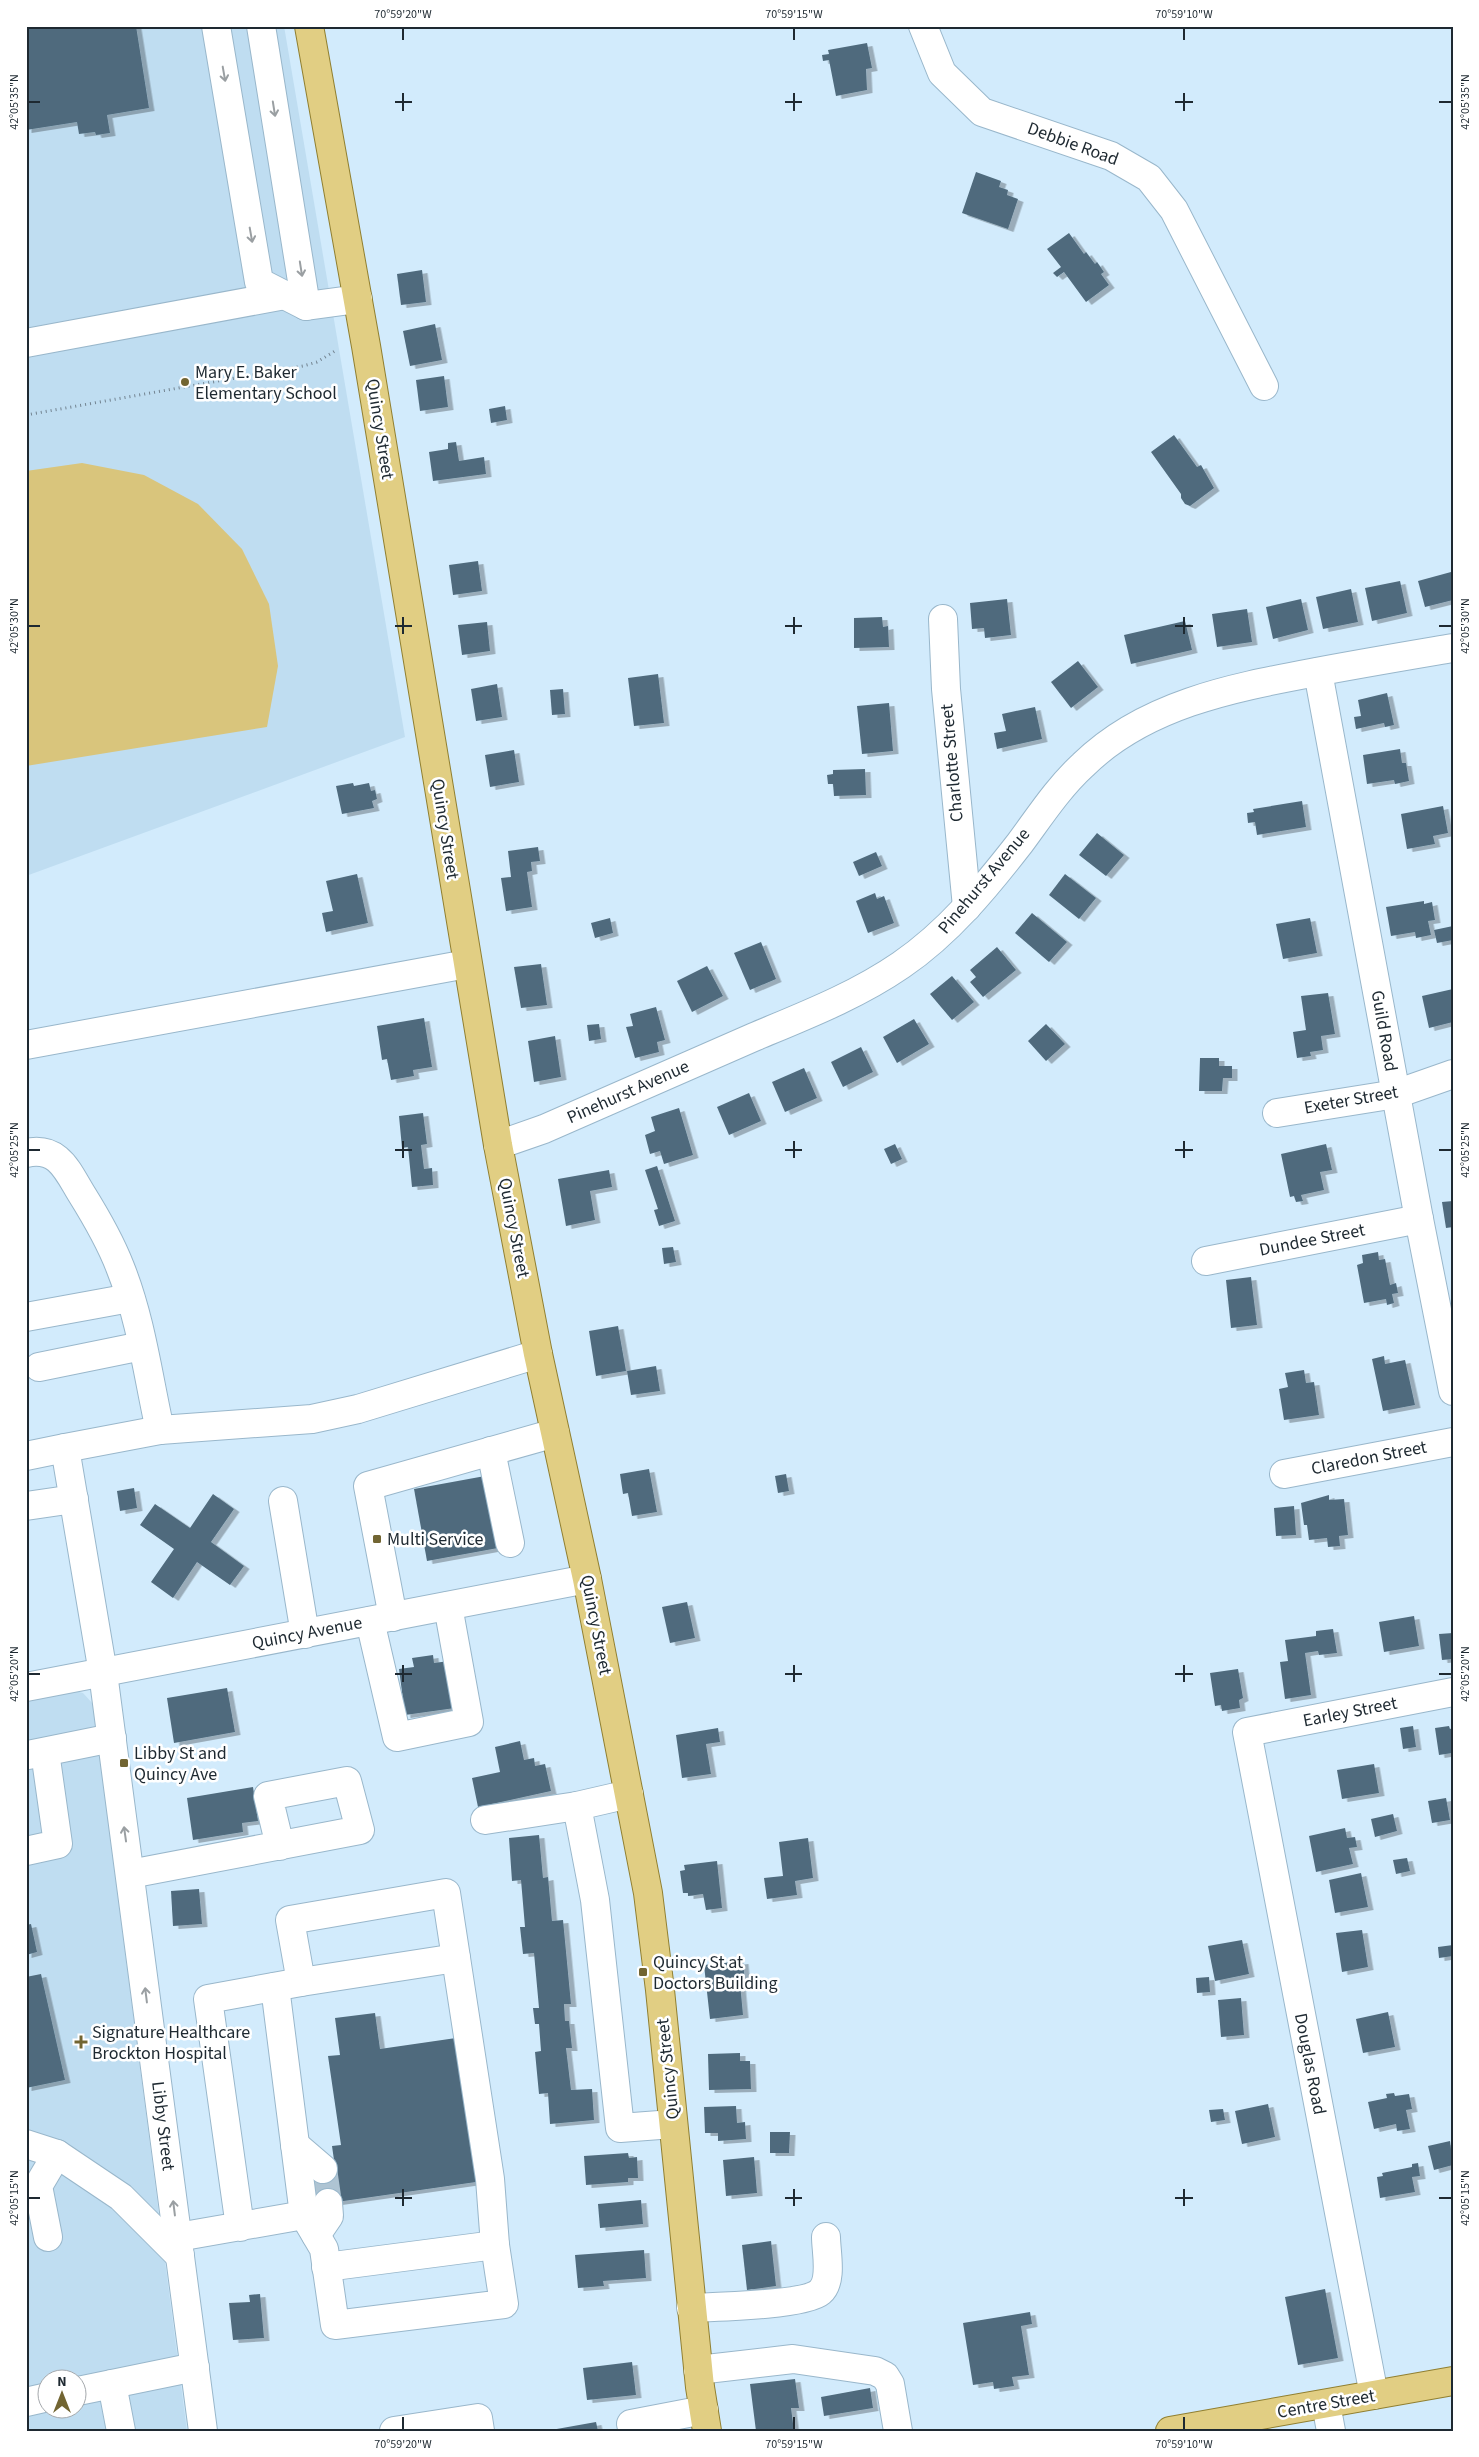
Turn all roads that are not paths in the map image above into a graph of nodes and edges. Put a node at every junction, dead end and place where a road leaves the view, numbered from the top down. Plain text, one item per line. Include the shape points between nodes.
1 (216, 26) edge
2 (261, 26) edge
3 (309, 26) edge
4 (923, 26) edge
5 (358, 299) junction
6 (296, 300) junction
7 (26, 344) edge
8 (1264, 386) dead end
9 (943, 619) dead end
10 (1453, 648) edge
11 (1318, 672) junction
12 (967, 907) junction
13 (467, 964) junction
14 (26, 1045) edge
15 (1453, 1074) edge
16 (1396, 1094) junction
17 (1277, 1113) dead end
18 (498, 1145) junction
19 (26, 1153) edge
20 (1419, 1219) junction
21 (1206, 1261) dead end
22 (130, 1298) junction
23 (26, 1317) edge
24 (142, 1346) junction
25 (538, 1354) junction
26 (39, 1367) dead end
27 (1453, 1390) edge
28 (160, 1430) junction
29 (555, 1432) junction
30 (1453, 1442) edge
31 (65, 1448) junction
32 (491, 1451) junction
33 (26, 1456) edge
34 (1284, 1474) dead end
35 (74, 1498) junction
36 (284, 1501) dead end
37 (26, 1506) edge
38 (510, 1543) dead end
39 (587, 1579) junction
40 (448, 1606) junction
41 (382, 1619) junction
42 (305, 1634) junction
43 (103, 1673) junction
44 (26, 1687) edge
45 (1453, 1692) edge
46 (1247, 1732) joint
47 (112, 1738) junction
48 (35, 1753) edge
49 (629, 1794) junction
50 (577, 1806) junction
51 (485, 1820) dead end
52 (280, 1846) dead end
53 (26, 1851) edge
54 (130, 1874) junction
55 (456, 1958) junction
56 (288, 1984) junction
57 (673, 2124) junction
58 (26, 2144) edge
59 (295, 2145) junction
60 (57, 2154) junction
61 (323, 2169) tunnel mouth
62 (328, 2203) tunnel mouth
63 (310, 2225) junction
64 (240, 2227) junction
65 (48, 2237) dead end
66 (826, 2237) dead end
67 (495, 2245) junction
68 (179, 2247) junction
69 (326, 2267) junction
70 (691, 2308) junction
71 (195, 2367) junction
72 (698, 2370) junction
73 (1453, 2382) edge
74 (112, 2384) junction
75 (88, 2389) edge
76 (1374, 2395) junction
77 (1326, 2404) junction
78 (706, 2420) edge
79 (1261, 2423) edge
80 (122, 2431) edge
81 (203, 2431) edge
82 (394, 2431) edge
83 (480, 2431) edge
84 (633, 2431) edge
85 (898, 2431) edge
86 (1170, 2431) edge
87 (1331, 2431) edge

1 -> 6 street via 259,282
2 -> 6 street
3 - 5 main road, Quincy Street
4 - 8 street, Debbie Road via 942,72 982,112 1111,156 1149,178 1174,210
5 - 6 street
5 - 13 main road, Quincy Street
6 - 7 street
9 - 12 street, Charlotte Street via 947,698
10 - 11 street, Pinehurst Avenue
11 - 12 street, Pinehurst Avenue via 1208,696 1141,723 1110,742 1083,764 1060,790
11 - 16 street, Guild Road
12 - 18 street, Pinehurst Avenue via 923,949 878,980 544,1129
13 - 14 street
13 - 18 main road, Quincy Street
15 - 16 street, Exeter Street
16 - 17 street, Exeter Street
16 - 20 street, Guild Road
18 - 25 main road, Quincy Street
19 - 22 street via 39,1150 52,1153 64,1166 100,1224
20 - 21 street, Dundee Street
20 - 27 street, Guild Road
22 - 23 street
22 - 24 street
24 - 26 street
24 - 28 street
25 - 28 street via 358,1409 312,1419
25 - 29 main road, Quincy Street
28 - 31 street
29 - 32 street
29 - 39 main road, Quincy Street
30 - 34 street, Claredon Street
31 - 33 street
31 - 35 street, Libby Street
32 - 38 street
32 - 41 street via 368,1486
35 - 37 street
35 - 43 street, Libby Street
36 - 42 street
39 - 40 street, Quincy Avenue
39 - 49 main road, Quincy Street
40 - 41 street, Quincy Avenue
40 - 41 street via 470,1722 397,1737
41 - 42 street, Quincy Avenue
42 - 43 street, Quincy Avenue
43 - 44 street, Quincy Avenue
43 - 47 street, Libby Street
45 - 46 street, Earley Street
46 - 76 street, Douglas Road
47 - 48 street
54 -> 47 street, Libby Street
48 - 53 street via 58,1844
49 - 50 street
49 - 57 main road, Quincy Street via 648,1894
50 - 51 street
50 - 57 street via 595,1900 620,2128
52 - 54 street
68 -> 54 street, Libby Street
55 - 56 street
55 - 56 street via 446,1893 290,1920
55 - 67 street via 490,2179
56 - 59 street
56 - 64 street via 208,1999
57 - 70 main road, Quincy Street
58 - 60 street
59 - 61 street
59 - 63 street
60 - 65 street via 38,2186
60 - 68 street via 121,2197
62 - 63 street via 329,2216
63 - 64 street
63 - 69 street via 324,2249
64 - 68 street
66 - 70 street via 827,2280 821,2292 810,2298
67 - 69 street
67 - 69 street via 504,2304 335,2325
68 - 71 street, Libby Street
70 - 72 main road, Quincy Street
71 - 74 street
71 - 81 street, Libby Street
72 - 78 main road, Quincy Street
72 - 85 street via 793,2359 875,2371 885,2376 890,2384
73 - 76 main road, Centre Street
74 - 75 street
74 - 80 street
76 - 77 main road, Centre Street
77 - 79 main road, Centre Street
77 - 87 street
78 - 84 street via 631,2424
79 - 86 main road, Centre Street
82 - 83 street via 478,2418

